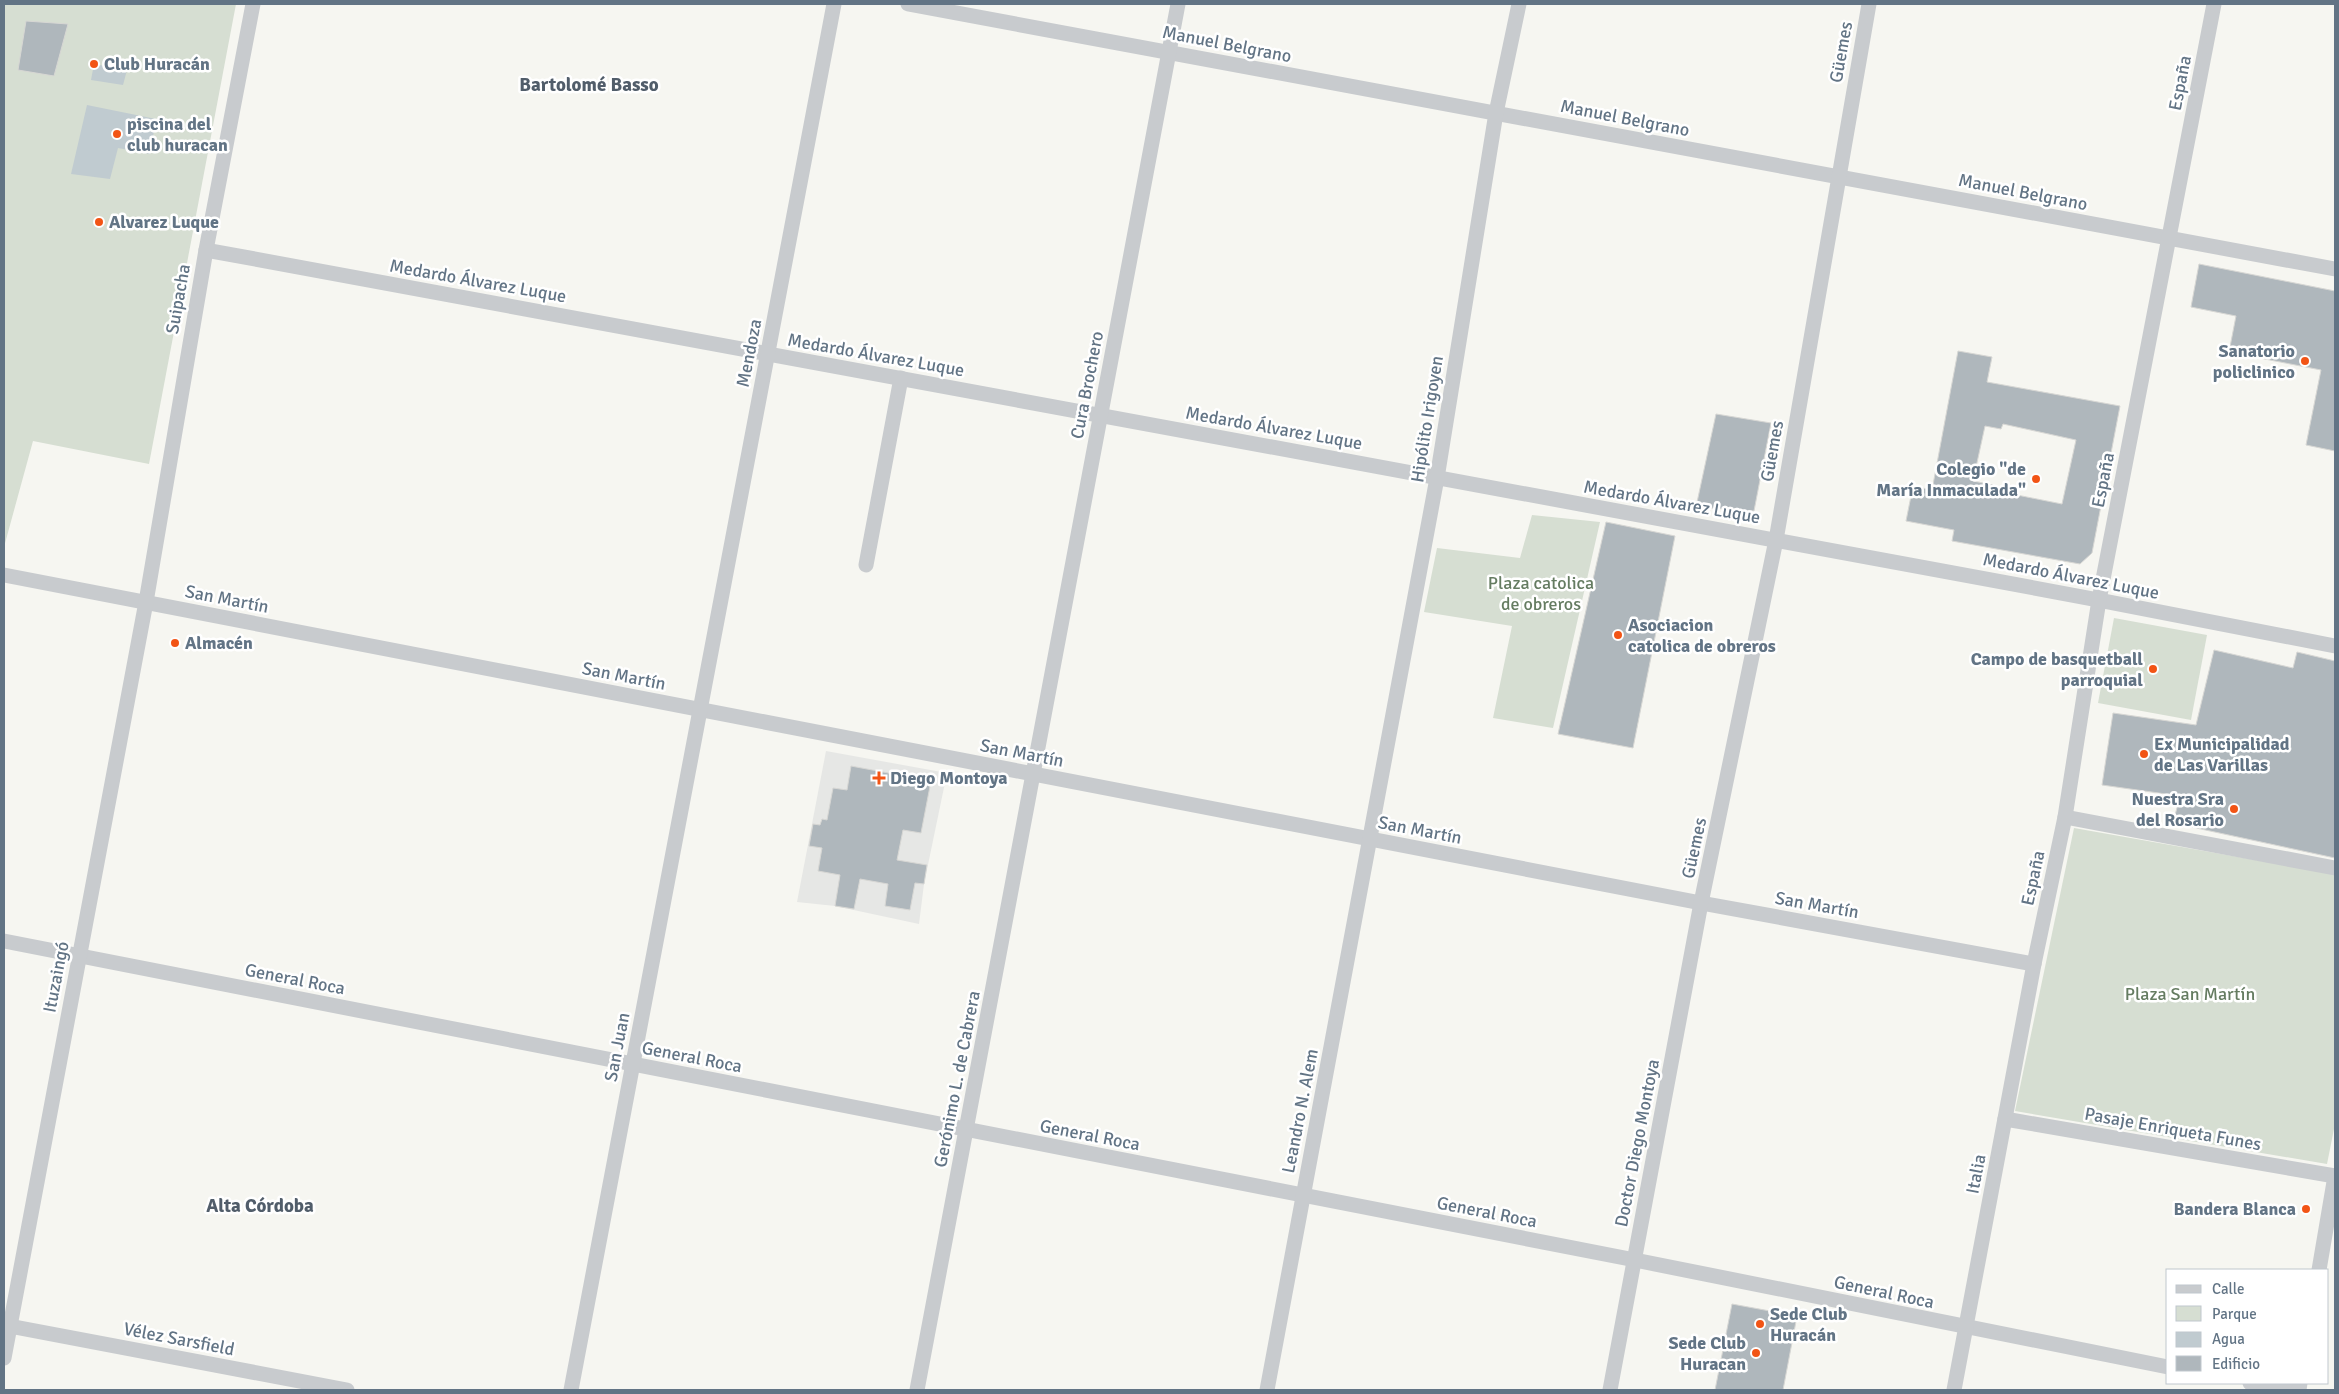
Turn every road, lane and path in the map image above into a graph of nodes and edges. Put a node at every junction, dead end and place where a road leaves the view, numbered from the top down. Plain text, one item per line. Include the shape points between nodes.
1 (253, 4) edge
2 (834, 4) edge
3 (908, 4) edge
4 (1178, 4) edge
5 (1519, 4) edge
6 (1869, 4) edge
7 (2214, 4) edge
8 (1169, 52) junction
9 (1496, 113) junction
10 (1838, 176) junction
11 (2170, 238) junction
12 (206, 250) junction
13 (2335, 269) edge
14 (768, 354) junction
15 (901, 378) junction
16 (1101, 415) junction
17 (1437, 478) junction
18 (1776, 540) junction
19 (866, 566) dead end
20 (4, 575) edge
21 (2099, 600) junction
22 (146, 602) junction
23 (2335, 646) edge
24 (700, 710) junction
25 (1033, 774) junction
26 (2066, 817) junction
27 (1370, 839) junction
28 (2335, 868) edge
29 (1702, 903) junction
30 (4, 941) edge
31 (78, 956) junction
32 (2034, 964) junction
33 (633, 1064) junction
34 (2005, 1119) junction
35 (966, 1130) junction
36 (2335, 1176) edge
37 (1304, 1196) junction
38 (1635, 1260) junction
39 (2319, 1269) edge
40 (7, 1325) edge
41 (1966, 1328) junction
42 (4, 1358) edge
43 (2166, 1367) edge
44 (2256, 1384) edge
45 (296, 1386) edge
46 (347, 1390) edge
47 (571, 1390) edge
48 (917, 1390) edge
49 (1267, 1390) edge
50 (1610, 1390) edge
51 (1954, 1390) edge
52 (2289, 1390) edge

1 - 12 street, Suipacha
2 - 14 street, Mendoza
3 - 8 street, Manuel Belgrano
4 - 8 street, Cura Brochero
5 - 9 street, Hipólito Irigoyen
6 - 10 street, Güemes
7 - 11 street, España
8 - 9 street, Manuel Belgrano
8 - 16 street, Cura Brochero
9 - 10 street, Manuel Belgrano
9 - 17 street, Hipólito Irigoyen
10 - 11 street, Manuel Belgrano
10 - 18 street, Güemes
11 - 13 street, Manuel Belgrano
11 - 21 street, España
12 - 14 street, Medardo Álvarez Luque
12 - 22 street, Suipacha
14 - 15 street, Medardo Álvarez Luque
14 - 24 street, Mendoza
15 - 16 street, Medardo Álvarez Luque
15 - 19 street
16 - 17 street, Medardo Álvarez Luque
16 - 25 street, Cura Brochero
17 - 18 street, Medardo Álvarez Luque
17 - 27 street, Hipólito Irigoyen
18 - 21 street, Medardo Álvarez Luque
18 - 29 street, Güemes
20 - 22 street, San Martín
21 - 23 street, Medardo Álvarez Luque
21 - 26 street, España
22 - 24 street, San Martín
22 - 31 street, Ituzaingó
24 - 25 street, San Martín
24 - 33 street, San Juan
25 - 27 street, San Martín
25 - 35 street, Gerónimo L. de Cabrera
26 - 28 street
26 - 32 street, España
27 - 29 street, San Martín
27 - 37 street, Leandro N. Alem
29 - 32 street, San Martín
29 - 38 street, Doctor Diego Montoya
30 - 31 street, General Roca
31 - 33 street, General Roca
31 - 40 street, Ituzaingó
32 - 34 street, Italia
33 - 35 street, General Roca
33 - 47 street, San Juan
34 - 36 street, Pasaje Enriqueta Funes
34 - 41 street, Italia
35 - 37 street, General Roca
35 - 48 street, Gerónimo L. de Cabrera
36 - 39 street
37 - 38 street, General Roca
37 - 49 street, Leandro N. Alem
38 - 41 street, General Roca
38 - 50 street, Doctor Diego Montoya
40 - 42 street, Ituzaingó
40 - 45 street, Vélez Sarsfield
41 - 43 street, General Roca
41 - 51 street, Italia
44 - 52 street
45 - 46 street, Vélez Sarsfield

